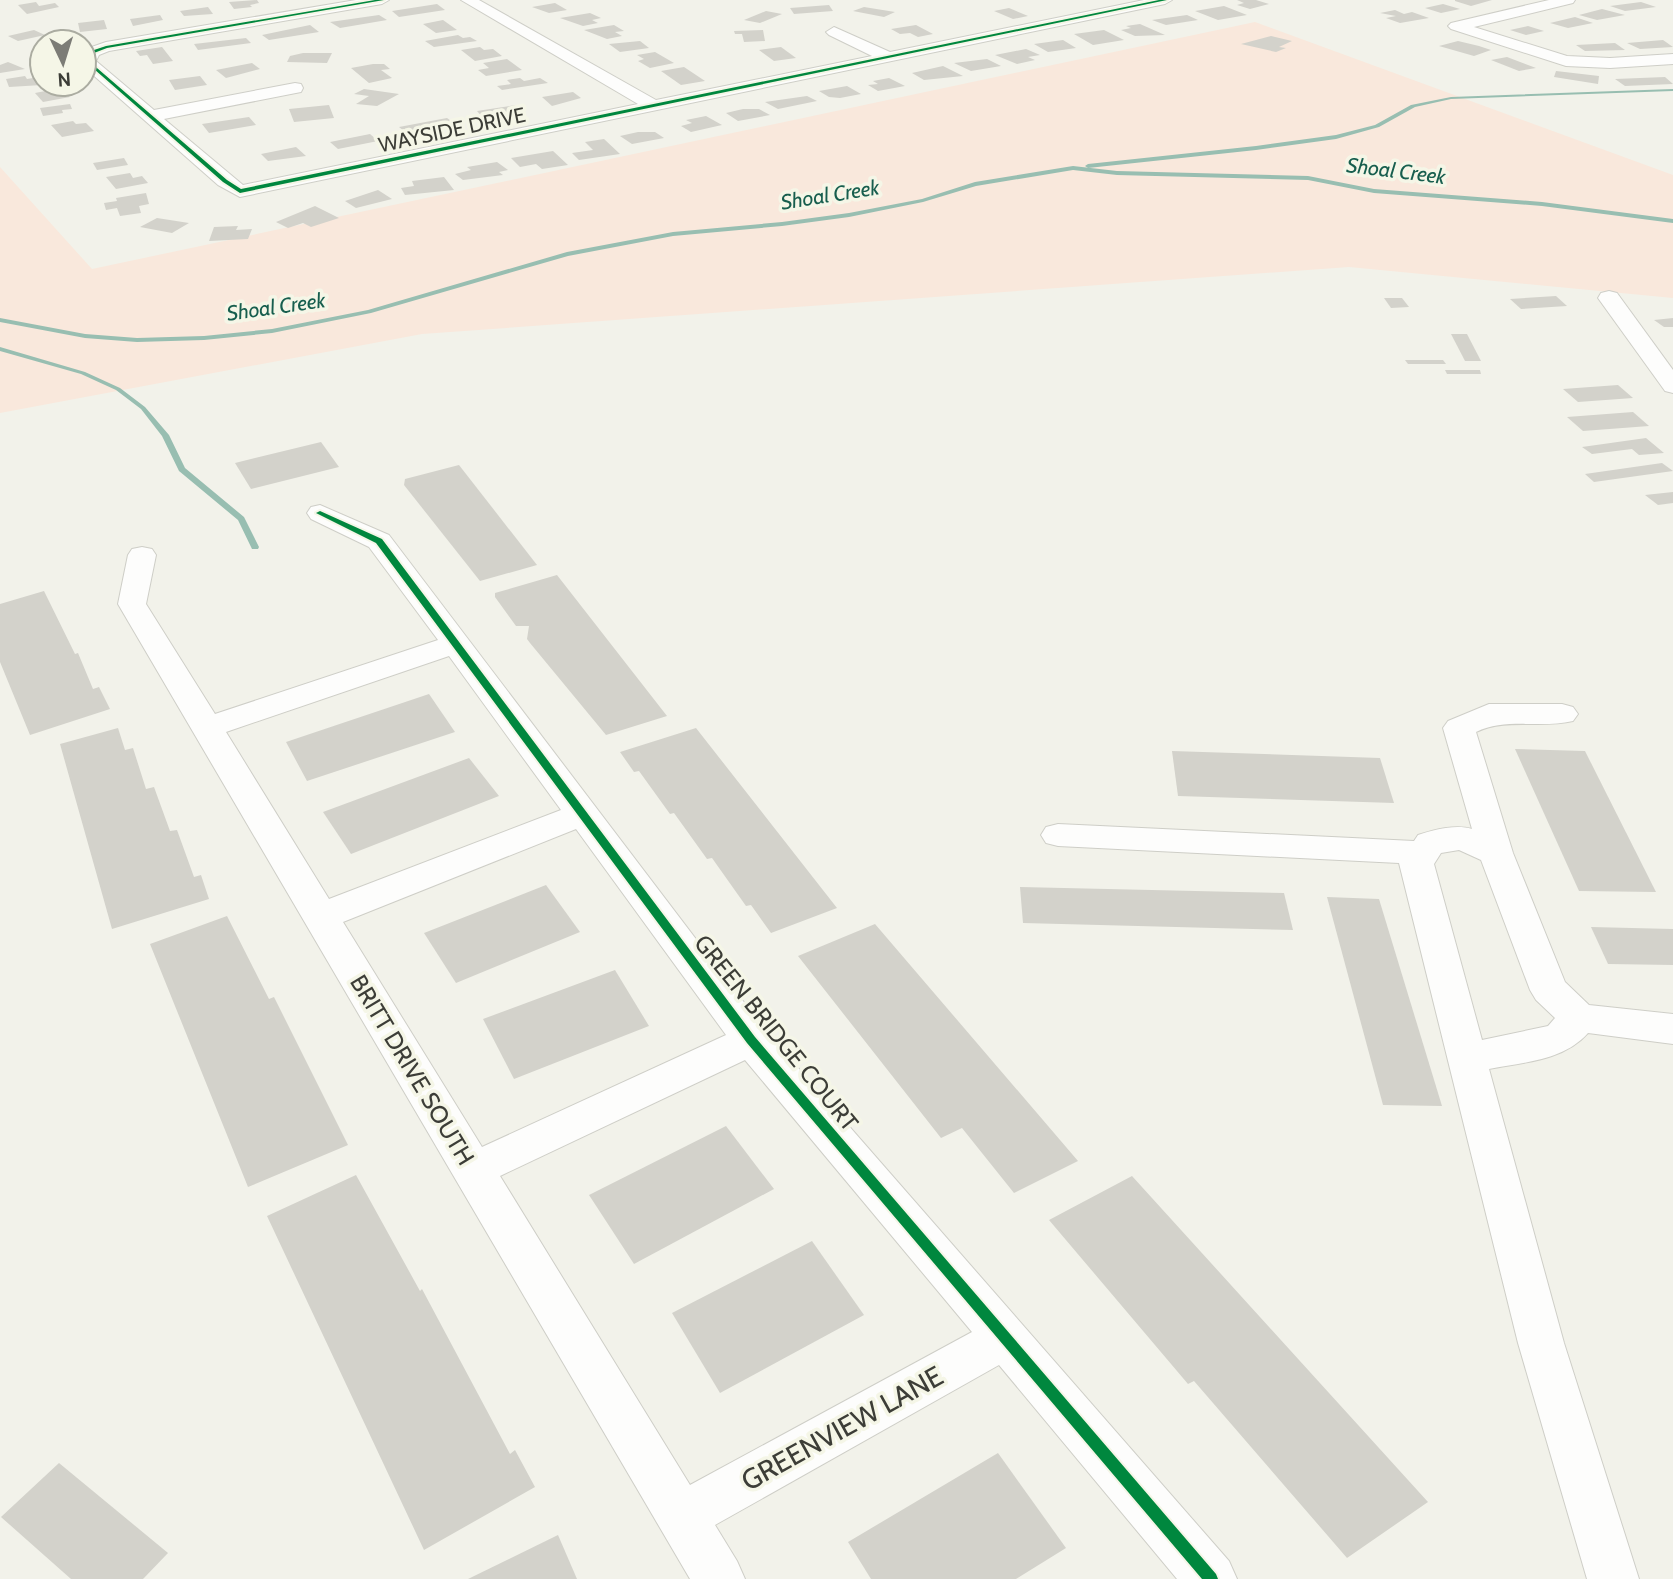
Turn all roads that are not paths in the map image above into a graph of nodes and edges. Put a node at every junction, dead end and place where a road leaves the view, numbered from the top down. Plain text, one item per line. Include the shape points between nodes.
1 (382, 0) edge
2 (468, 0) edge
3 (1165, 0) edge
4 (1568, 0) edge
5 (1063, 4) dead end
6 (1093, 15) junction
7 (834, 32) dead end
8 (888, 57) junction
9 (1673, 59) edge
10 (295, 88) dead end
11 (654, 106) junction
12 (150, 116) junction
13 (1609, 298) dead end
14 (1673, 386) edge
15 (320, 513) dead end
16 (142, 555) dead end
17 (456, 645) junction
18 (1562, 714) dead end
19 (205, 728) junction
20 (583, 814) junction
21 (1058, 835) dead end
22 (1423, 853) junction
23 (1496, 853) junction
24 (320, 917) junction
25 (1580, 1017) junction
26 (1673, 1028) edge
27 (751, 1040) junction
28 (1467, 1058) junction
29 (472, 1170) junction
30 (1004, 1338) junction
31 (681, 1517) junction
32 (719, 1579) edge
33 (1211, 1579) edge
34 (1613, 1579) edge

1 - 12 street, WAYSIDE DRIVE via 92,52 88,62
2 - 11 street
3 - 6 street, WAYSIDE DRIVE
4 - 9 street via 1456,26 1566,61 1610,64
5 - 6 street
6 - 8 street, WAYSIDE DRIVE
7 - 8 street
8 - 11 street, WAYSIDE DRIVE
10 - 12 street
11 - 12 street, WAYSIDE DRIVE via 240,191
13 - 14 street
15 - 17 street, GREEN BRIDGE COURT via 379,541
16 - 19 street, BRITT DRIVE SOUTH via 132,604
17 - 19 street
17 - 20 street, GREEN BRIDGE COURT
18 - 23 street via 1489,713 1459,728
19 - 24 street, BRITT DRIVE SOUTH
20 - 24 street
20 - 27 street, GREEN BRIDGE COURT
21 - 22 street
22 - 23 street via 1430,843 1463,838
22 - 28 street via 1416,864
23 - 25 street via 1549,990
24 - 29 street, BRITT DRIVE SOUTH
25 - 26 street
25 - 28 street via 1562,1036 1547,1042
27 - 29 street
27 - 30 street, GREEN BRIDGE COURT
28 - 34 street via 1541,1343
29 - 31 street, BRITT DRIVE SOUTH
30 - 31 street, GREENVIEW LANE
30 - 33 street, GREEN BRIDGE COURT
31 - 32 street, BRITT DRIVE SOUTH

